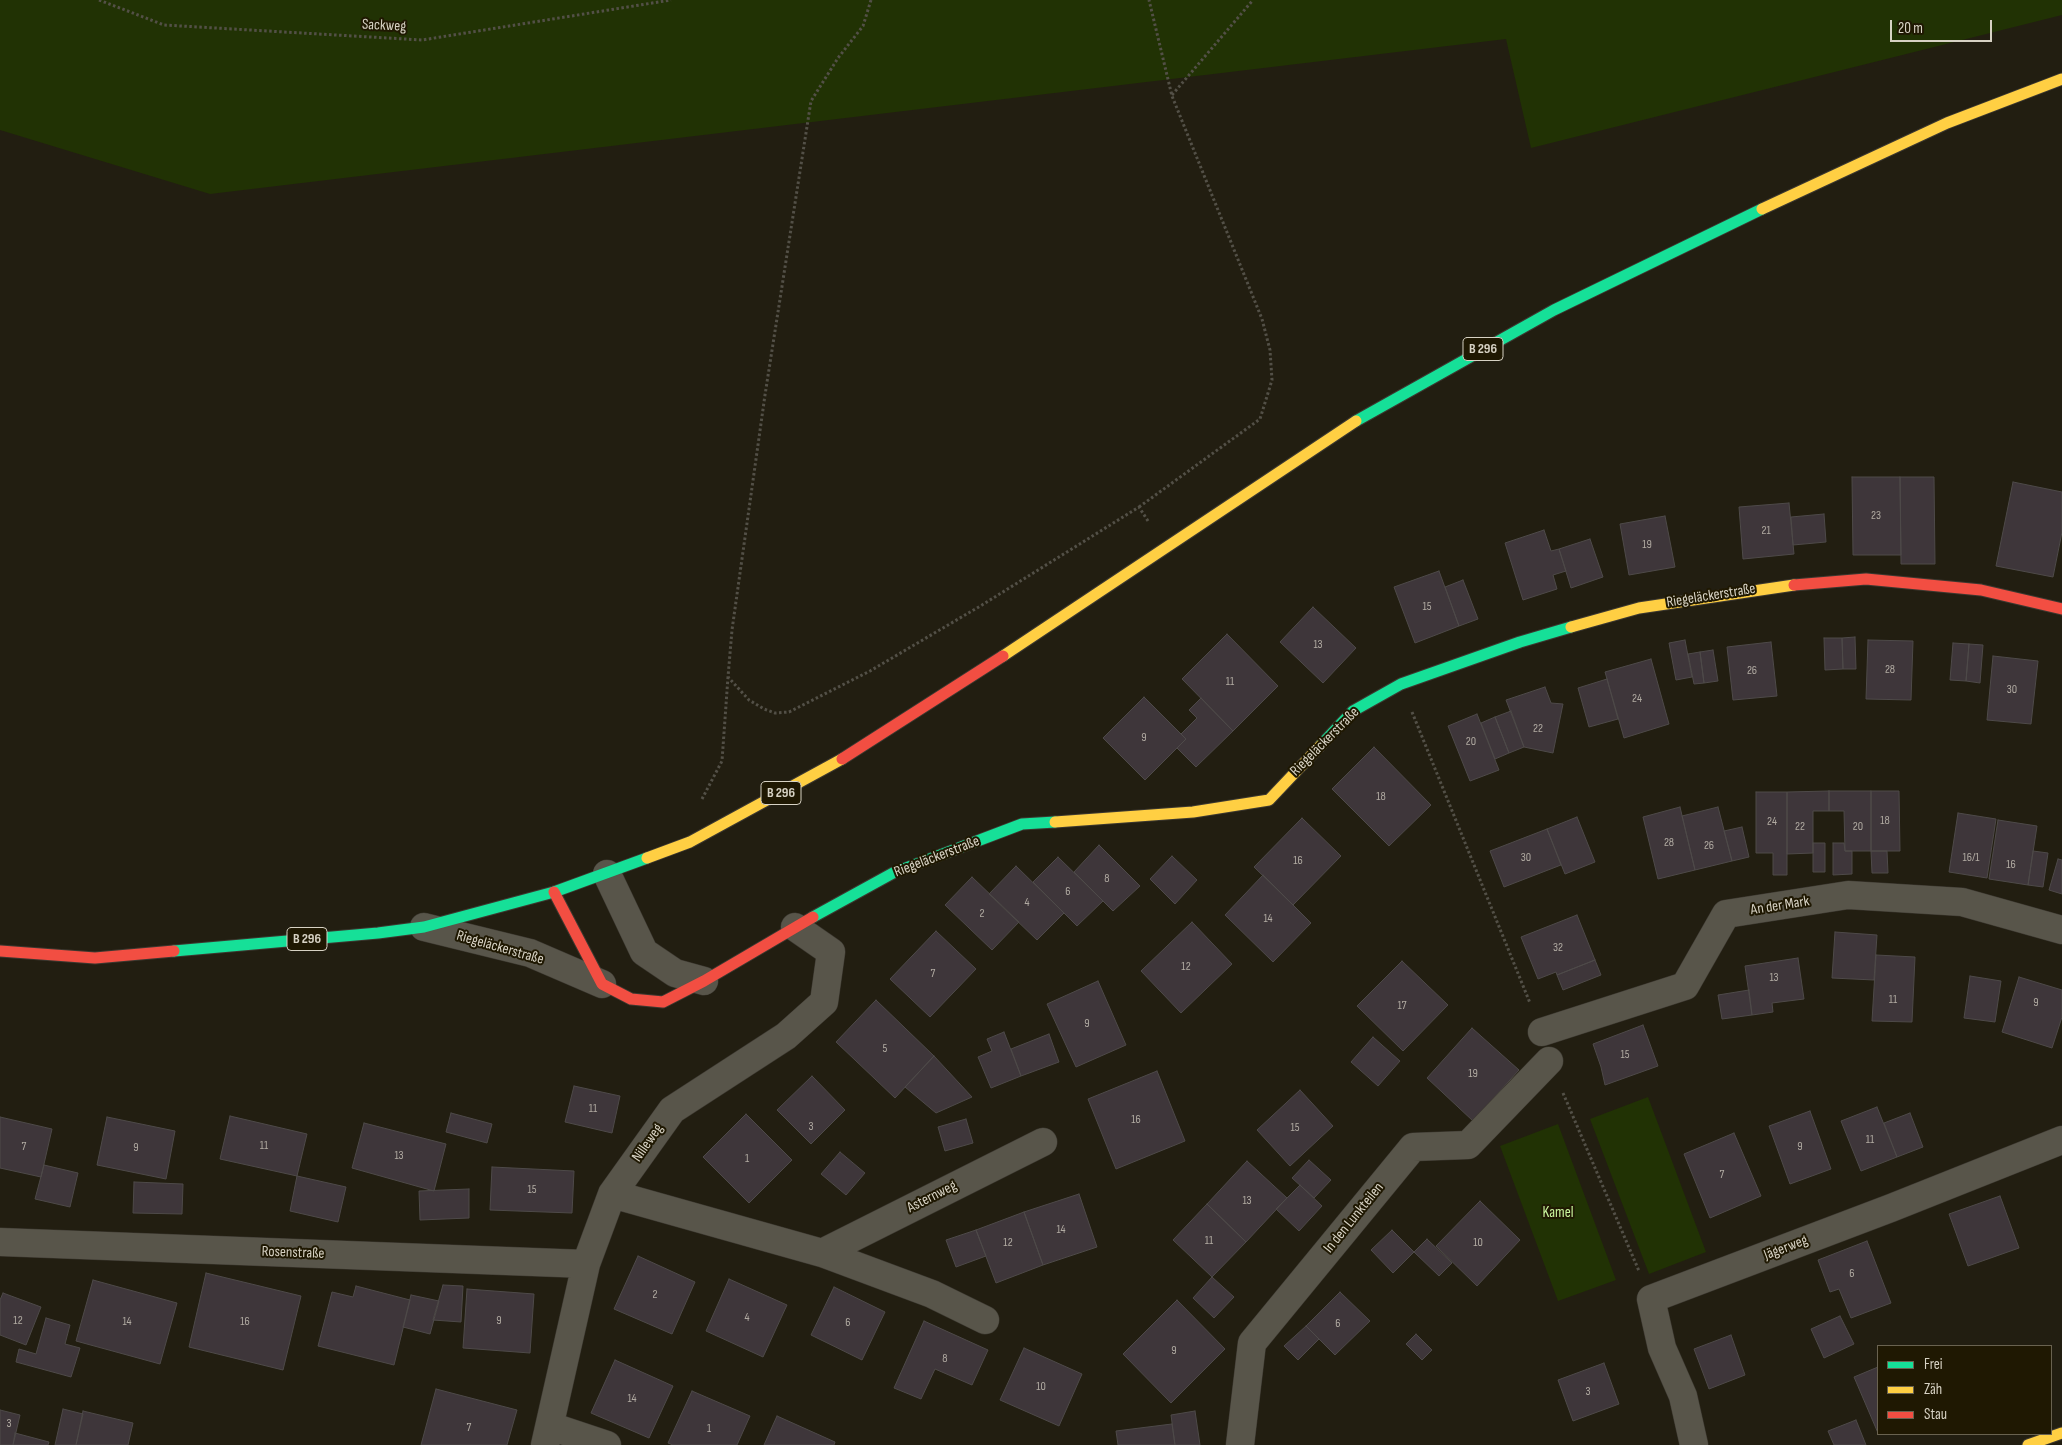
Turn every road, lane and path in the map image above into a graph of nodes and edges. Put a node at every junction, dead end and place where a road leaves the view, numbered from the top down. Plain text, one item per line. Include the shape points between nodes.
1 (99, 0) edge
2 (671, 0) edge
3 (871, 0) edge
4 (1148, 0) edge
5 (1253, 0) edge
6 (2062, 79) edge
7 (1172, 96) junction
8 (1139, 507) junction
9 (1164, 547) junction
10 (2062, 609) edge
11 (728, 677) junction
12 (1401, 684) junction
13 (690, 842) junction
14 (607, 874) junction
15 (554, 892) junction
16 (424, 927) junction
17 (795, 928) junction
18 (2062, 930) edge
19 (0, 951) edge
20 (704, 981) junction
21 (602, 984) junction
22 (1542, 1032) joint
23 (1549, 1061) joint
24 (2062, 1140) edge
25 (1043, 1142) dead end
26 (612, 1194) junction
27 (0, 1242) edge
28 (822, 1253) junction
29 (586, 1264) junction
30 (1651, 1300) junction
31 (985, 1320) dead end
32 (2062, 1433) edge
33 (547, 1436) edge
34 (607, 1445) edge
35 (1240, 1445) edge
36 (1694, 1445) edge
37 (2028, 1445) edge

1 - 2 path, Sackweg via 164,26 422,40
3 - 11 path via 863,26 811,101 765,395
4 - 7 path
5 - 7 path
6 - 9 main road, B 296 via 1947,123 1754,212 1554,310 1370,411
7 - 8 path via 1262,318 1270,350 1272,380 1260,419
8 - 9 path
8 - 11 path via 878,666 789,712 775,713 764,709 750,700
9 - 13 main road, B 296 via 946,694 825,770
10 - 12 main road, Riegeläckerstraße via 1981,590 1866,579 1776,586 1639,608 1520,642
11 - 13 path via 722,761 704,794
12 - 17 main road, Riegeläckerstraße via 1353,711 1269,800 1193,812 1022,824 893,873
12 - 22 path
13 - 14 main road, B 296
14 - 15 main road, B 296
14 - 20 street via 644,952 675,974
15 - 16 main road, B 296
15 - 21 main road
16 - 19 main road, B 296 via 94,958
16 - 21 street, Riegeläckerstraße via 530,953
17 - 20 main road, Riegeläckerstraße
17 - 26 street, Nilleweg via 831,952 824,1002 786,1036 672,1110
18 - 22 street, An der Mark via 1962,902 1848,895 1726,914 1685,986
20 - 21 main road, Riegeläckerstraße via 663,1002 631,999
23 - 30 path
23 - 35 street, In den Lunkteilen via 1468,1144 1413,1147 1252,1343
24 - 30 street, Jägerweg
25 - 28 street, Asternweg
26 - 28 street
26 - 29 street, Nilleweg
27 - 29 street, Rosenstraße
28 - 31 street via 932,1294
29 - 33 street, Nilleweg
30 - 36 street via 1662,1348 1683,1396
32 - 37 main road
33 - 34 street

